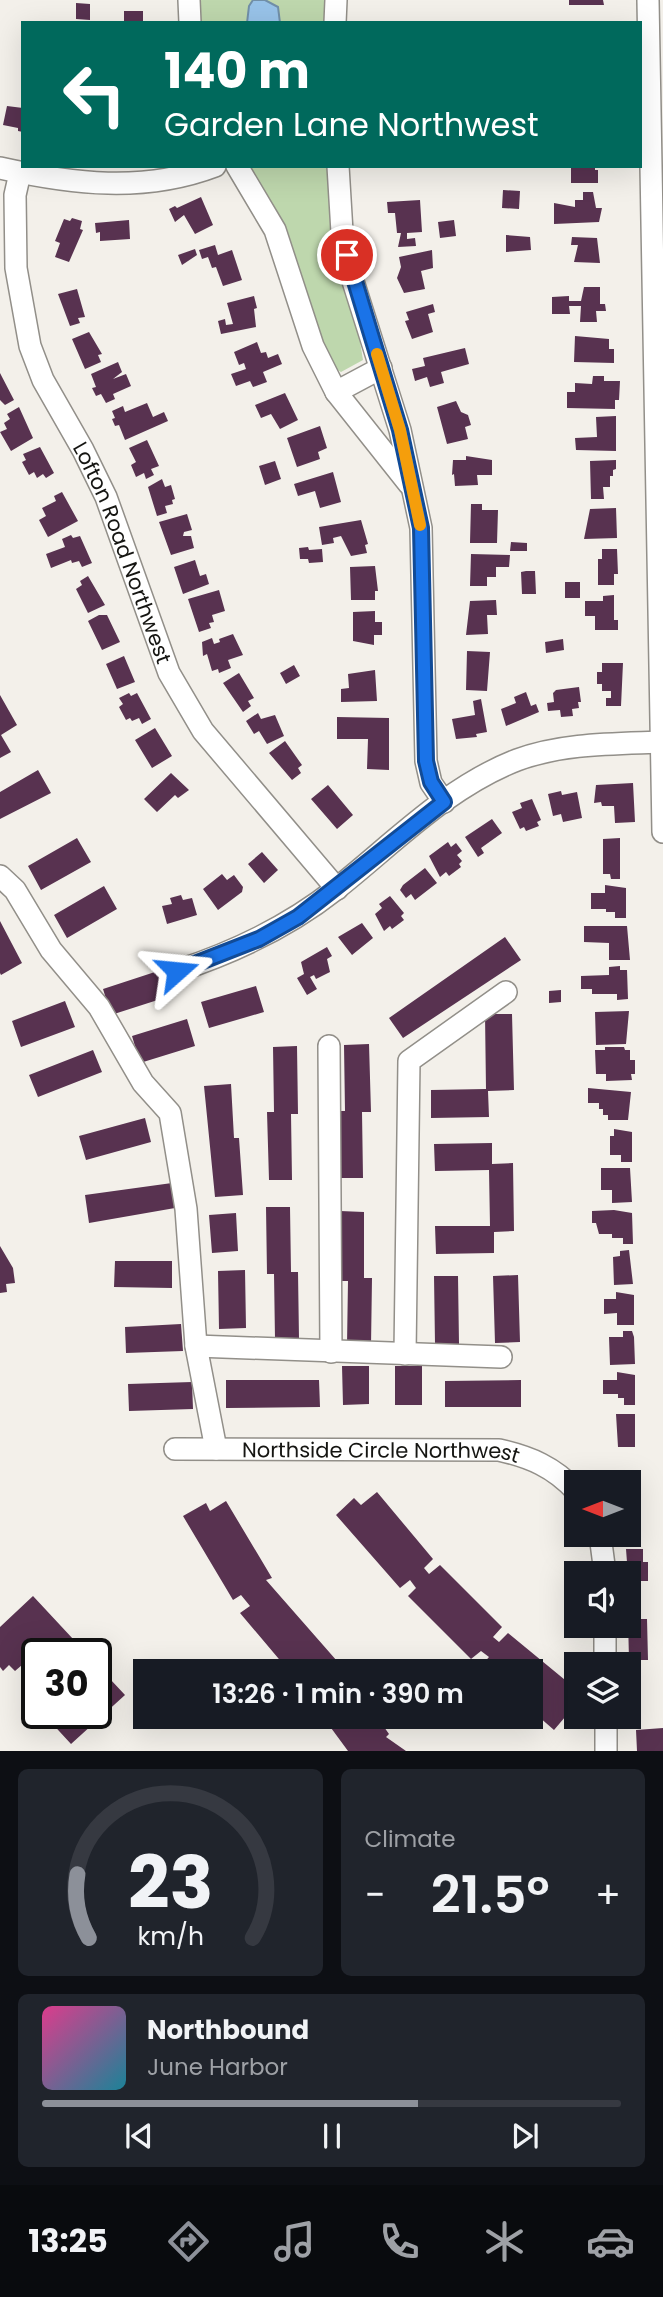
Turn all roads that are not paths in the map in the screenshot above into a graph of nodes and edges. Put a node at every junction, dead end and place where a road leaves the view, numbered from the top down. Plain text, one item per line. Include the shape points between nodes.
1 (189, 0) edge
2 (336, 0) edge
3 (648, 0) edge
4 (190, 21) edge
5 (335, 21) edge
6 (207, 168) edge
7 (238, 168) edge
8 (338, 168) edge
9 (10, 171) edge
10 (382, 368) junction
11 (337, 391) junction
12 (413, 489) junction
13 (662, 742) edge
14 (444, 802) junction
15 (663, 832) edge
16 (0, 876) edge
17 (337, 889) junction
18 (177, 971) dead end
19 (506, 992) dead end
20 (329, 1046) dead end
21 (196, 1346) junction
22 (331, 1352) junction
23 (405, 1354) junction
24 (500, 1357) dead end
25 (175, 1449) dead end
26 (216, 1449) junction
27 (564, 1481) edge
28 (606, 1729) edge
29 (606, 1751) edge

1 - 4 street
2 - 5 street
3 - 13 street
6 - 9 street via 165,179 116,184 77,183
7 - 11 street via 275,230 313,345
8 - 10 street via 342,232 352,278
9 - 17 street, Lofton Road Northwest via 15,195 16,268 30,346 43,380 106,497 169,673 203,731
10 - 11 street
10 - 12 street
11 - 12 street
12 - 14 street via 424,554 426,761 431,782
13 - 14 street via 538,753 494,770
13 - 15 street
14 - 17 street
16 - 21 street via 15,890 51,950 99,1007 143,1083 170,1113 186,1209
17 - 18 street via 259,939
19 - 23 street via 409,1061
20 - 22 street
21 - 22 street
21 - 26 street
22 - 23 street
23 - 24 street
25 - 26 street, Northside Circle Northwest
26 - 27 street, Northside Circle Northwest via 499,1450 546,1465
28 - 29 street

